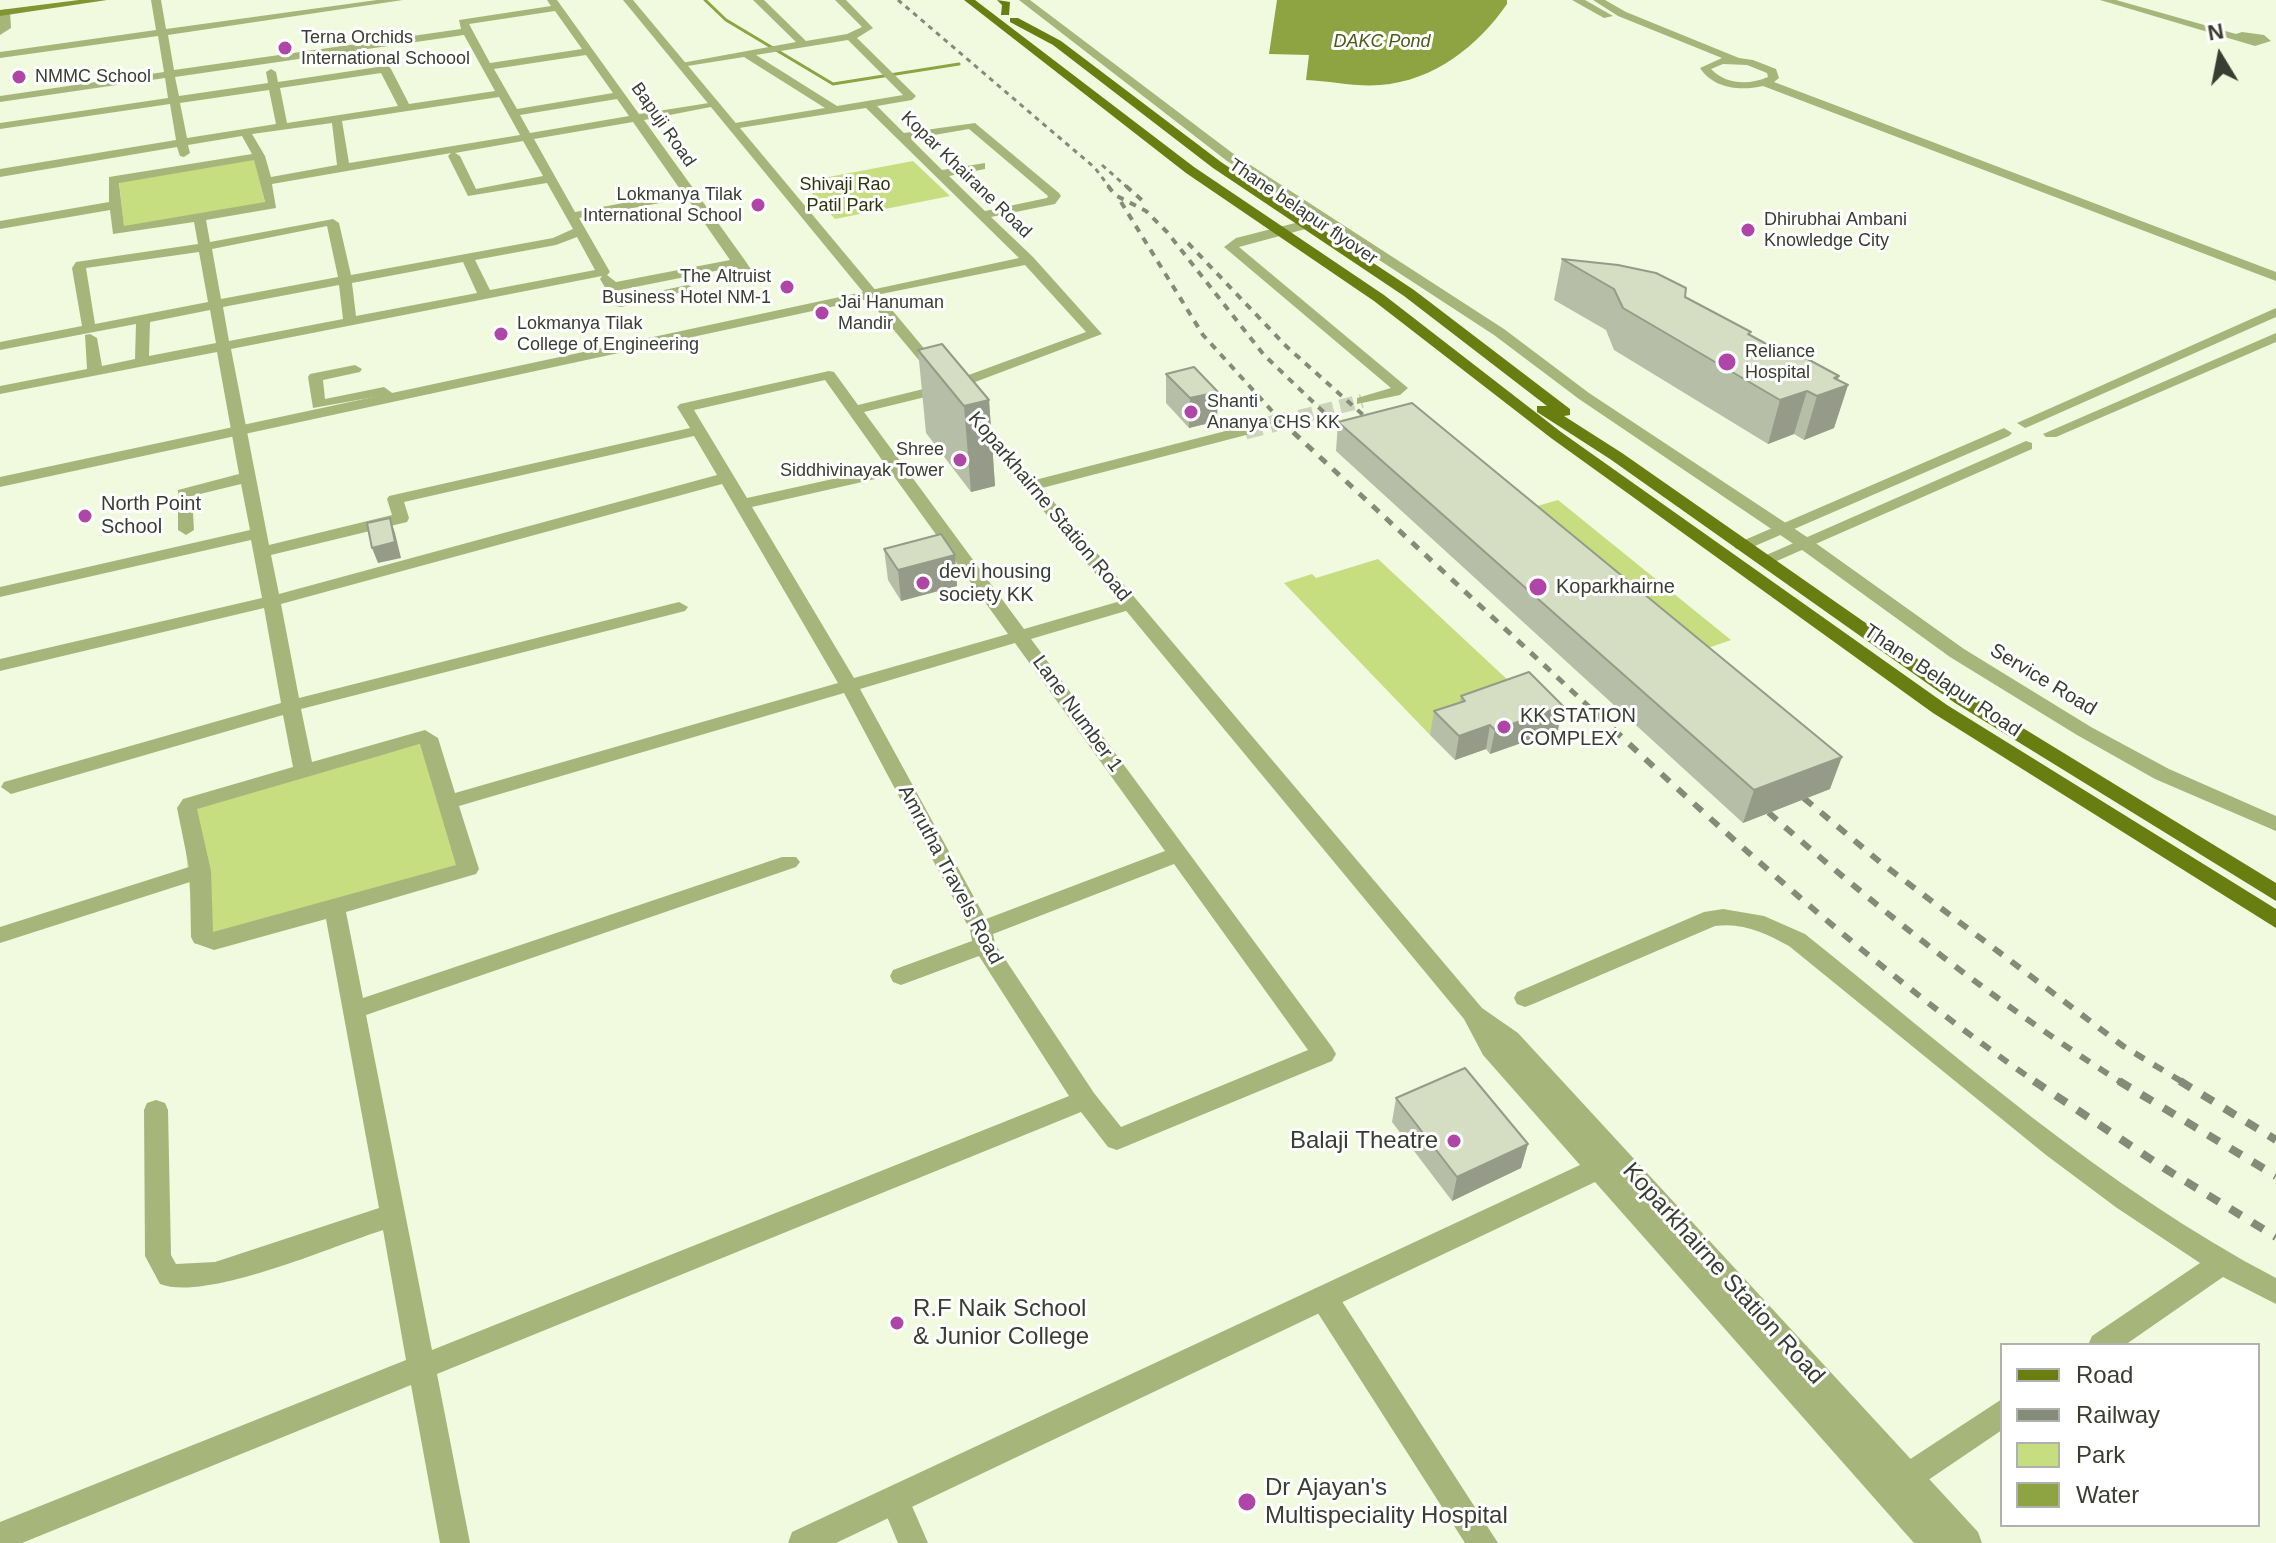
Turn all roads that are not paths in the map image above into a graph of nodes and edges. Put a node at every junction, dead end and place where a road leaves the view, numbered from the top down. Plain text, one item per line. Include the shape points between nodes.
1 (49, 0) edge
2 (102, 0) edge
3 (156, 0) edge
4 (398, 0) edge
5 (628, 0) edge
6 (758, 0) edge
7 (840, 0) edge
8 (969, 0) edge
9 (988, 0) edge
10 (1002, 0) edge
11 (1024, 0) edge
12 (1577, 0) edge
13 (1598, 0) edge
14 (2105, 0) edge
15 (372, 2) edge
16 (555, 4) edge
17 (320, 5) edge
18 (281, 8) edge
19 (2, 11) edge
20 (1006, 19) junction
21 (467, 31) junction
22 (0, 32) edge
23 (162, 33) junction
24 (2268, 34) edge
25 (850, 37) junction
26 (2237, 38) junction
27 (371, 45) junction
28 (799, 45) junction
29 (589, 51) junction
30 (747, 54) junction
31 (0, 55) edge
32 (269, 60) junction
33 (1739, 61) junction
34 (1714, 63) junction
35 (681, 64) junction
36 (486, 67) junction
37 (386, 69) junction
38 (169, 74) junction
39 (1770, 79) junction
40 (273, 85) junction
41 (567, 87) dead end
42 (39, 93) junction
43 (502, 93) junction
44 (620, 95) junction
45 (0, 99) edge
46 (174, 100) junction
47 (573, 105) junction
48 (715, 105) junction
49 (869, 105) junction
50 (405, 108) junction
51 (836, 110) junction
52 (513, 113) junction
53 (336, 119) junction
54 (637, 119) junction
55 (37, 120) junction
56 (0, 126) edge
57 (733, 126) junction
58 (282, 127) junction
59 (245, 132) junction
60 (526, 137) junction
61 (902, 137) junction
62 (182, 141) junction
63 (259, 156) junction
64 (454, 156) dead end
65 (186, 166) junction
66 (981, 166) dead end
67 (343, 168) junction
68 (0, 173) edge
69 (940, 174) junction
70 (549, 179) junction
71 (266, 181) junction
72 (691, 194) junction
73 (115, 205) junction
74 (982, 215) junction
75 (572, 216) junction
76 (199, 217) junction
77 (1305, 217) junction
78 (0, 225) edge
79 (580, 231) junction
80 (1261, 231) junction
81 (204, 247) junction
82 (467, 255) junction
83 (1028, 260) junction
84 (739, 262) junction
85 (2276, 266) edge
86 (603, 272) junction
87 (749, 277) dead end
88 (2276, 277) edge
89 (345, 278) junction
90 (612, 287) junction
91 (688, 289) dead end
92 (871, 294) junction
93 (485, 295) junction
94 (216, 305) junction
95 (2276, 312) edge
96 (143, 319) junction
97 (350, 321) junction
98 (89, 333) junction
99 (2276, 337) edge
100 (0, 346) edge
101 (223, 346) junction
102 (142, 362) junction
103 (355, 369) dead end
104 (95, 371) junction
105 (829, 375) joint
106 (0, 390) edge
107 (958, 398) junction
108 (1362, 401) tunnel mouth
109 (855, 410) junction
110 (1534, 410) junction
111 (319, 411) junction
112 (2025, 423) junction
113 (701, 430) junction
114 (239, 431) junction
115 (1245, 431) tunnel mouth
116 (2004, 433) junction
117 (2051, 434) junction
118 (2026, 446) junction
119 (1616, 456) junction
120 (1595, 463) junction
121 (898, 469) junction
122 (248, 477) junction
123 (726, 478) junction
124 (0, 482) edge
125 (1031, 486) junction
126 (742, 504) junction
127 (1781, 528) junction
128 (186, 530) dead end
129 (259, 533) junction
130 (1804, 543) junction
131 (1742, 545) junction
132 (262, 552) junction
133 (1764, 560) junction
134 (0, 592) edge
135 (272, 601) junction
136 (1130, 604) junction
137 (679, 607) dead end
138 (1019, 636) junction
139 (0, 665) edge
140 (849, 686) junction
141 (291, 706) junction
142 (303, 769) junction
143 (11, 787) dead end
144 (449, 802) junction
145 (2276, 824) edge
146 (1178, 854) junction
147 (789, 862) dead end
148 (200, 871) junction
149 (2276, 893) edge
150 (335, 910) junction
151 (2276, 920) edge
152 (0, 935) edge
153 (983, 937) junction
154 (901, 976) dead end
155 (1525, 998) dead end
156 (354, 1010) junction
157 (1324, 1054) joint
158 (1085, 1100) junction
159 (156, 1110) dead end
160 (1609, 1164) junction
161 (393, 1215) junction
162 (2220, 1264) junction
163 (2276, 1292) edge
164 (1324, 1298) junction
165 (2105, 1343) edge
166 (422, 1367) junction
167 (2000, 1414) edge
168 (1897, 1484) junction
169 (895, 1500) junction
170 (0, 1537) edge
171 (455, 1543) edge
172 (803, 1543) edge
173 (913, 1543) edge
174 (1483, 1543) edge
175 (1934, 1543) edge
176 (1967, 1543) edge

1 - 19 main road
2 - 19 main road
3 - 23 street
4 - 15 street
5 - 35 street, Koparkhairne Station Road
6 - 28 street
7 - 25 street via 867,24
8 - 20 main road
9 - 20 main road
10 - 20 main road via 1007,4
11 - 77 street, Service Road
12 - 34 street
13 - 33 street
14 - 26 street
15 - 17 street
16 - 21 street, Bapuji Road via 463,22
16 - 29 street, Bapuji Road
17 - 18 street
18 - 23 street
19 - 22 street via 6,28
20 - 77 main road via 1057,43 1217,165
20 - 80 main road via 1021,49 1177,173
20 - 110 main road, Thane belapur flyover via 1190,170
21 - 27 street
21 - 36 street
23 - 31 street
23 - 38 street
24 - 26 street
24 - 26 street via 2266,42
25 - 28 street
25 - 49 street via 910,96
27 - 32 street
27 - 37 street
28 - 30 street
29 - 36 street
29 - 44 street, Bapuji Road
30 - 35 street
30 - 51 street
32 - 38 street
32 - 40 street
33 - 34 street
33 - 39 street via 1766,67
34 - 39 street via 1705,68 1715,79 1741,84
35 - 48 street, Koparkhairne Station Road
36 - 43 street
37 - 40 street
37 - 50 street
38 - 42 street
38 - 46 street
39 - 85 street
39 - 88 street
40 - 46 street
40 - 58 street
41 - 47 street
42 - 45 street
42 - 55 street
43 - 50 street
43 - 52 street
44 - 47 street
44 - 54 street, Bapuji Road
46 - 55 street
46 - 62 street
47 - 52 street
48 - 54 street
48 - 57 street, Koparkhairne Station Road
49 - 51 street
49 - 61 street, Kopar Khairane Road
50 - 53 street
51 - 57 street
52 - 60 street
53 - 58 street
53 - 67 street
54 - 60 street
54 - 72 street, Bapuji Road
55 - 56 street
57 - 92 street, Koparkhairne Station Road
58 - 59 street
59 - 62 street
59 - 63 street
60 - 67 street
60 - 70 street
61 - 69 street, Kopar Khairane Road
61 - 74 street via 967,121 1055,196
62 - 65 street
62 - 68 street
63 - 65 street
63 - 71 street
64 - 70 street via 472,193
65 - 73 street via 113,180
66 - 69 street
67 - 71 street
69 - 74 street, Kopar Khairane Road
70 - 75 street
71 - 76 street via 272,205
72 - 75 street
72 - 84 street, Bapuji Road
73 - 76 street via 118,231
73 - 78 street
74 - 83 street, Kopar Khairane Road
75 - 79 street
76 - 81 street
77 - 80 street
77 - 119 main road
77 - 127 street, Service Road via 1327,219
79 - 82 street via 556,241
79 - 86 street
80 - 108 street via 1231,247 1401,388
80 - 120 main road via 1367,303 1513,417
81 - 89 street via 332,222
81 - 94 street
81 - 98 street via 81,265
82 - 89 street
82 - 93 street
83 - 92 street, Kopar Khairane Road
83 - 107 street via 1095,334
84 - 87 street, Bapuji Road
84 - 90 street
86 - 90 street
86 - 93 street
89 - 94 street
89 - 97 street
90 - 91 street via 621,303
92 - 107 street, Koparkhairne Station Road
92 - 111 street, Kopar Khairane Road via 390,398 384,391
93 - 97 street
94 - 96 street
94 - 101 street
95 - 112 street
96 - 98 street
96 - 102 street
97 - 101 street
98 - 100 street
98 - 104 street
99 - 117 street
101 - 102 street
101 - 114 street
102 - 104 street
103 - 111 street via 315,377
104 - 106 street
105 - 109 street, Lane Number 1
105 - 113 street, Amrutha Travels Road via 685,407
107 - 109 street
107 - 125 street, Koparkhairne Station Road
109 - 121 street, Lane Number 1
110 - 119 main road
110 - 120 main road
111 - 114 street
112 - 116 street via 2006,426
112 - 117 street
113 - 123 street, Amrutha Travels Road
113 - 132 street via 395,499 401,518
114 - 122 street
114 - 124 street
115 - 125 street
116 - 118 street
116 - 127 street
117 - 118 street via 2049,444
118 - 130 street
119 - 131 main road, Thane Belapur Road
120 - 151 main road, Thane Belapur Road via 1940,709
121 - 126 street
121 - 138 street, Lane Number 1
122 - 128 street via 184,493
122 - 129 street
123 - 126 street, Amrutha Travels Road
123 - 135 street
125 - 136 street, Koparkhairne Station Road
126 - 140 street, Amrutha Travels Road
127 - 130 street, Service Road
127 - 131 street
129 - 132 street
129 - 134 street
130 - 133 street
130 - 145 street, Service Road via 1957,653 2084,731 2162,774
131 - 133 main road, Thane Belapur Road
132 - 135 street
133 - 149 main road, Thane Belapur Road via 1962,699
135 - 139 street
135 - 141 street
136 - 138 street
136 - 160 street, Koparkhairne Station Road via 1473,1013 1491,1048
137 - 141 street
138 - 140 street
138 - 146 street, Lane Number 1
140 - 144 street
140 - 153 street, Amrutha Travels Road
141 - 142 street
141 - 143 street
142 - 144 street via 425,736
142 - 148 street via 190,804
144 - 150 street via 468,869
146 - 153 street
146 - 157 street, Lane Number 1
147 - 156 street
148 - 150 street via 202,937 214,942
148 - 152 street
150 - 156 street
153 - 154 street
153 - 158 street, Amrutha Travels Road
155 - 162 street via 1712,918 1743,918 1778,930 2087,1173
156 - 161 street
157 - 158 street, Amrutha Travels Road via 1117,1140
158 - 166 street
159 - 161 street via 158,1256 169,1276 215,1274
160 - 164 street
160 - 168 street, Koparkhairne Station Road
161 - 166 street
162 - 163 street
162 - 165 street
164 - 169 street
164 - 174 street
166 - 170 street
166 - 171 street
167 - 168 street
168 - 175 street, Koparkhairne Station Road
168 - 176 street, Koparkhairne Station Road
169 - 172 street
169 - 173 street

